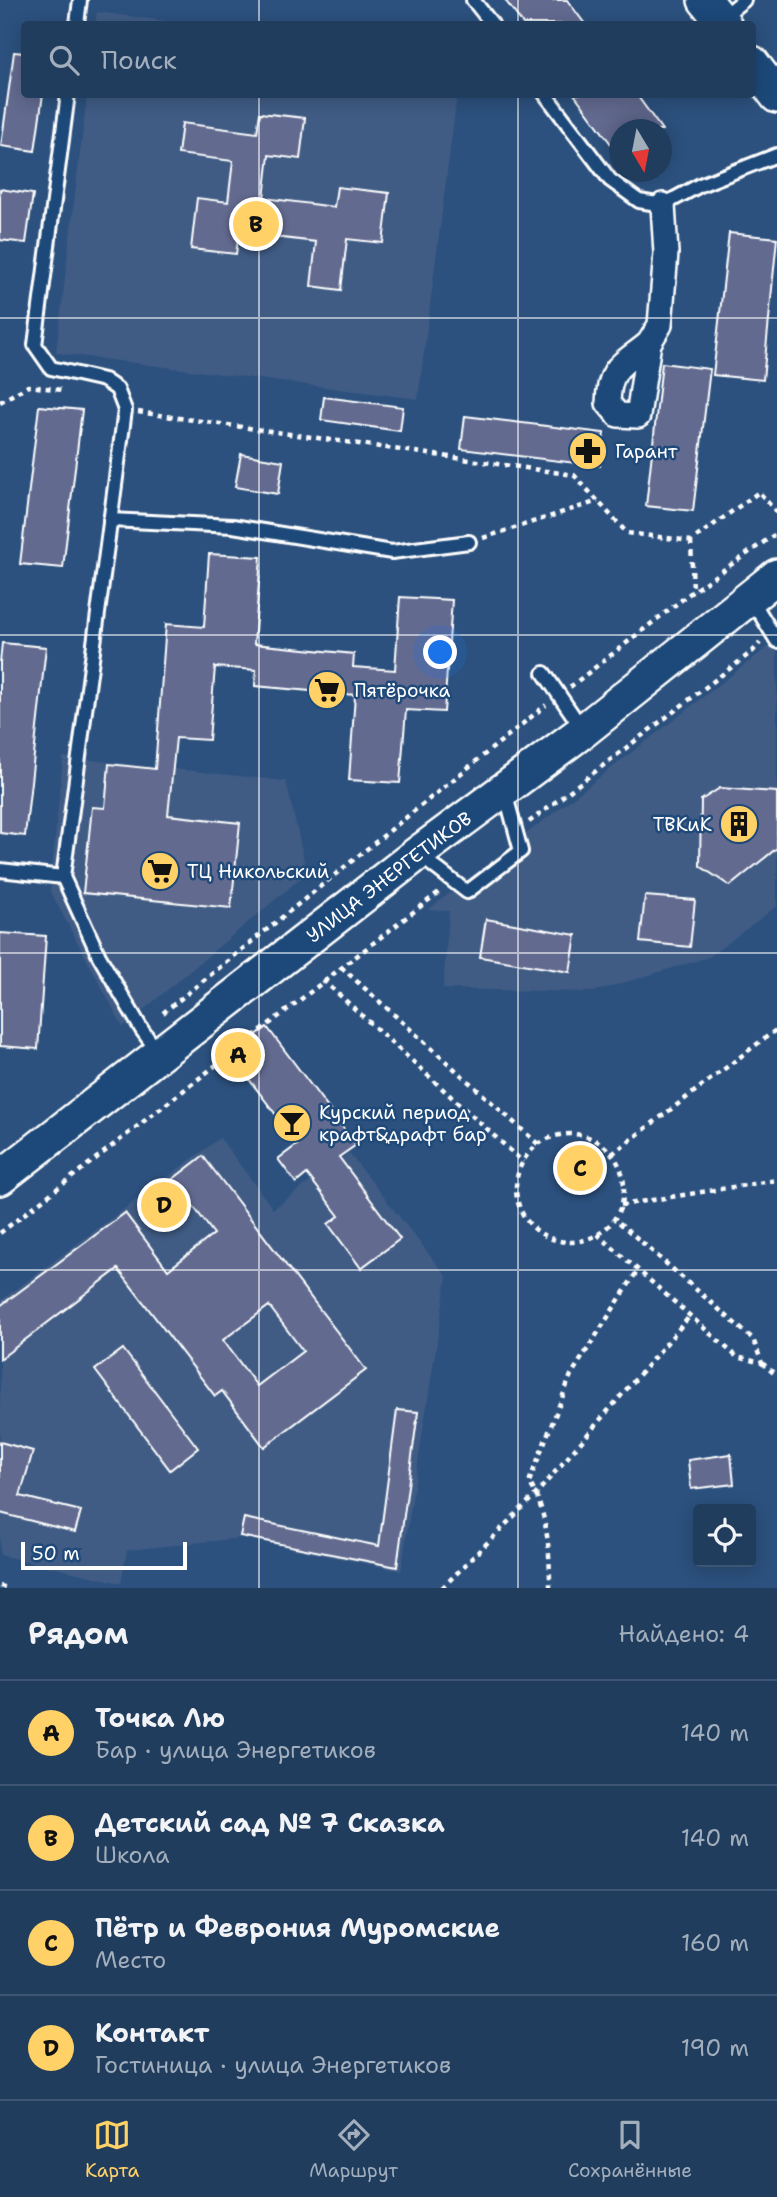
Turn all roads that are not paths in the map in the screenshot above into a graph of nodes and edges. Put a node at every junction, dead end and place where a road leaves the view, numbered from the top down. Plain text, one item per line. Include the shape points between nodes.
1 (80, 0) edge
2 (473, 0) edge
3 (77, 21) edge
4 (490, 21) edge
5 (756, 68) edge
6 (777, 96) edge
7 (67, 98) edge
8 (548, 98) edge
9 (777, 155) edge
10 (663, 205) junction
11 (649, 343) dead end
12 (110, 520) junction
13 (469, 542) road end
14 (777, 576) edge
15 (750, 597) junction
16 (774, 635) edge
17 (544, 673) dead end
18 (583, 731) junction
19 (504, 789) junction
20 (418, 854) junction
21 (0, 870) edge
22 (63, 877) junction
23 (151, 1043) junction
24 (0, 1178) edge

1 - 3 lane
2 - 4 lane
5 - 6 main road
7 - 12 lane via 35,345 51,368 104,380 117,390 125,410
8 - 10 lane via 610,180 639,201
9 - 10 lane via 700,184
10 - 11 street via 666,253 660,325
12 - 13 lane via 233,526 392,552
12 - 22 lane
14 - 15 main road, УЛИЦА ЭНЕРГЕТИКОВ
15 - 16 lane
15 - 18 main road, УЛИЦА ЭНЕРГЕТИКОВ
17 - 18 lane
18 - 19 main road, УЛИЦА ЭНЕРГЕТИКОВ
19 - 20 main road, УЛИЦА ЭНЕРГЕТИКОВ
19 - 20 lane via 521,851 467,892
20 - 23 main road, УЛИЦА ЭНЕРГЕТИКОВ
21 - 22 lane
22 - 23 lane via 99,956
23 - 24 main road, УЛИЦА ЭНЕРГЕТИКОВ

